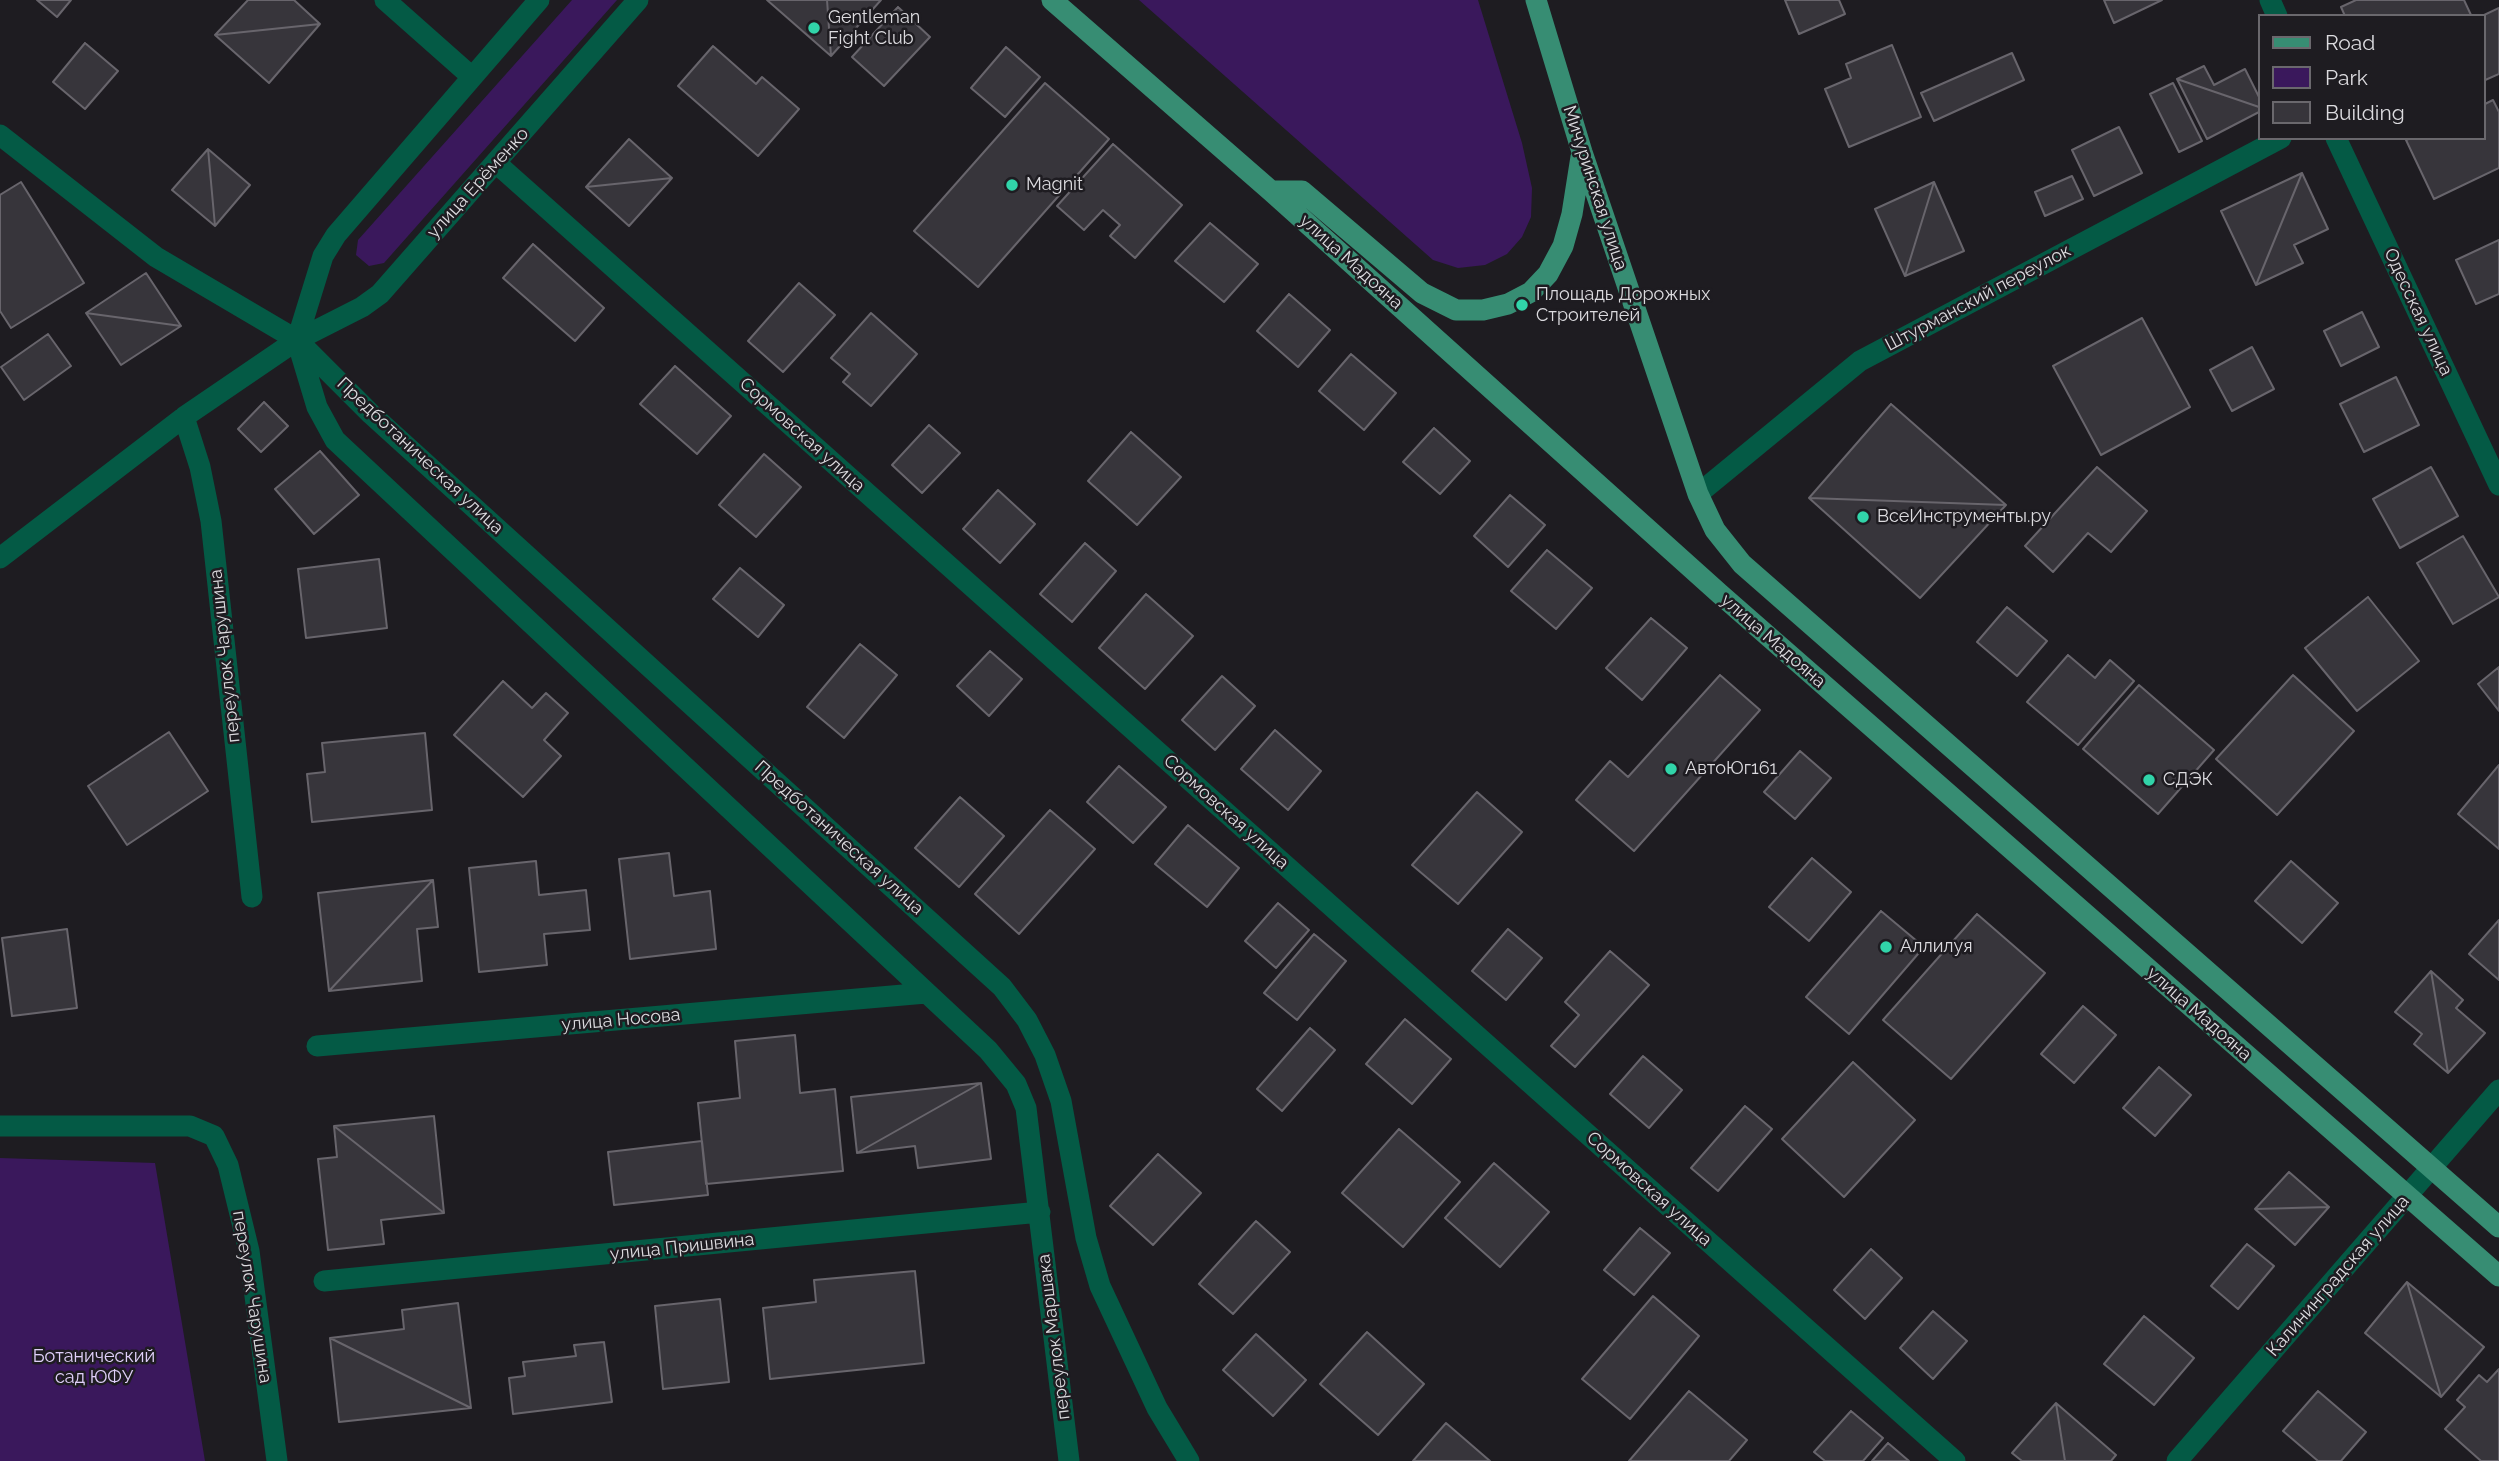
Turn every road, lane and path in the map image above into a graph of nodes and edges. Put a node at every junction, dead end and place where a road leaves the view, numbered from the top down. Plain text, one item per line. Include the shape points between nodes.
1 (385, 0) edge
2 (539, 0) edge
3 (638, 0) edge
4 (1052, 0) edge
5 (1536, 0) edge
6 (472, 77) junction
7 (0, 135) edge
8 (2277, 140) edge
9 (2337, 140) edge
10 (1582, 152) junction
11 (496, 163) junction
12 (1271, 191) junction
13 (297, 340) junction
14 (184, 417) junction
15 (2499, 485) edge
16 (1698, 494) junction
17 (0, 558) edge
18 (1742, 564) joint
19 (252, 897) dead end
20 (926, 993) junction
21 (317, 1046) dead end
22 (2499, 1090) edge
23 (0, 1126) edge
24 (2430, 1168) junction
25 (2407, 1196) junction
26 (1040, 1212) junction
27 (2499, 1227) edge
28 (2499, 1276) edge
29 (324, 1281) dead end
30 (277, 1461) edge
31 (1069, 1461) edge
32 (1189, 1461) edge
33 (1955, 1461) edge
34 (2177, 1461) edge

1 - 6 street
2 - 6 street
3 - 11 street, улица Ерёменко
4 - 12 main road, улица Мадояна
5 - 10 main road, Мичуринская улица
6 - 13 street via 336,235 323,256
7 - 13 street, Предботаническая улица via 156,257
8 - 16 street, Штурманский переулок via 1860,361
9 - 15 street, Одесская улица
10 - 12 main road via 1572,214 1563,246 1548,274 1531,292 1483,310 1456,310 1422,293 1301,191
10 - 16 main road, Мичуринская улица
11 - 13 street, улица Ерёменко via 380,293
11 - 33 street, Сормовская улица
12 - 25 main road, улица Мадояна via 1720,594
13 - 14 street, улица Ерёменко
13 - 20 street, Предботаническая улица via 317,407 335,440
13 - 32 street, Предботаническая улица via 371,414 1003,987 1045,1055 1060,1101 1086,1238 1100,1286 1157,1408
14 - 17 street, улица Ерёменко
14 - 19 street, переулок Чарушина via 211,521
16 - 18 main road, Мичуринская улица via 1715,530
18 - 24 main road, улица Мадояна
20 - 21 street, улица Носова
20 - 26 street, Предботаническая улица via 988,1050 1016,1084 1026,1108
22 - 24 street, Калининградская улица
23 - 30 street, переулок Чарушина via 190,1126 214,1136 228,1165 248,1251
24 - 25 street, Калининградская улица
24 - 27 main road, улица Мадояна
25 - 28 main road, улица Мадояна
25 - 34 street, Калининградская улица
26 - 29 street, улица Пришвина
26 - 31 street, переулок Маршака

